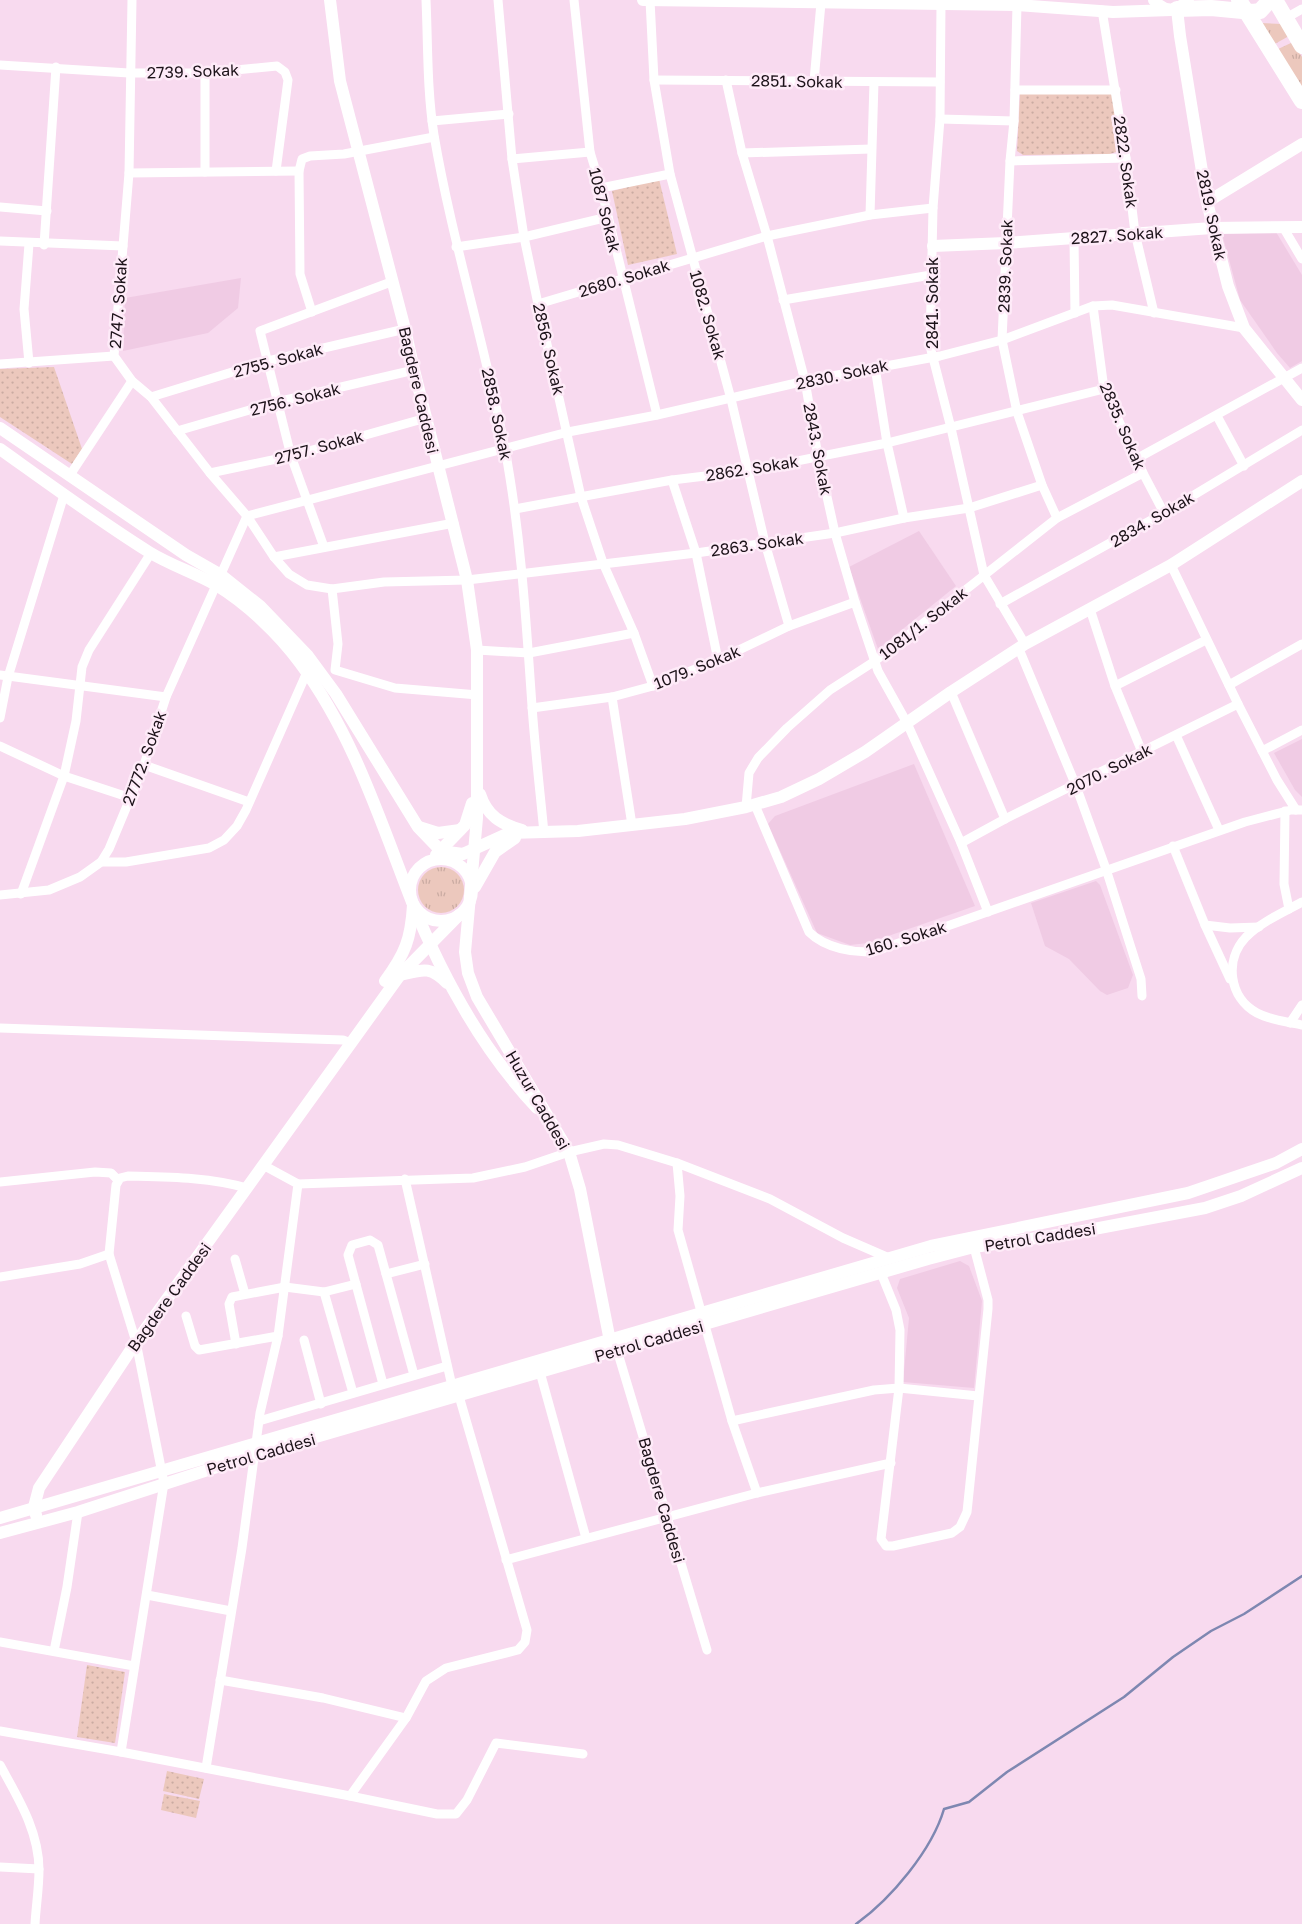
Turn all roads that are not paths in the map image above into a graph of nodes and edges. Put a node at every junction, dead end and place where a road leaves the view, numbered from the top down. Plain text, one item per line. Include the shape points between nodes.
1 (132, 0) edge
2 (330, 0) edge
3 (426, 0) edge
4 (498, 0) edge
5 (574, 0) edge
6 (643, 0) edge
7 (650, 0) edge
8 (1141, 0) edge
9 (1154, 0) edge
10 (1270, 0) edge
11 (1275, 0) edge
12 (786, 1) edge
13 (928, 2) edge
14 (821, 3) junction
15 (941, 4) junction
16 (1017, 5) junction
17 (1179, 6) edge
18 (1242, 6) edge
19 (1302, 10) edge
20 (1107, 11) junction
21 (1286, 18) junction
22 (1302, 46) edge
23 (0, 65) edge
24 (56, 67) junction
25 (129, 73) junction
26 (205, 73) junction
27 (654, 80) junction
28 (726, 80) junction
29 (814, 81) junction
30 (874, 82) junction
31 (940, 82) junction
32 (1015, 90) junction
33 (1116, 90) junction
34 (1302, 101) edge
35 (509, 114) junction
36 (940, 119) junction
37 (432, 121) junction
38 (1014, 121) junction
39 (434, 137) junction
40 (1302, 144) edge
41 (871, 149) junction
42 (357, 151) junction
43 (590, 152) junction
44 (742, 153) junction
45 (1126, 158) junction
46 (512, 159) junction
47 (1010, 161) junction
48 (276, 170) junction
49 (299, 171) junction
50 (205, 172) junction
51 (129, 173) junction
52 (670, 174) junction
53 (601, 188) junction
54 (1207, 202) junction
55 (0, 207) edge
56 (933, 208) junction
57 (47, 211) junction
58 (870, 215) junction
59 (608, 217) junction
60 (1283, 227) junction
61 (1302, 227) edge
62 (1212, 228) junction
63 (1135, 233) junction
64 (767, 236) junction
65 (524, 237) junction
66 (1074, 238) junction
67 (0, 241) edge
68 (1006, 243) junction
69 (29, 244) junction
70 (44, 245) junction
71 (123, 246) junction
72 (933, 246) junction
73 (456, 247) junction
74 (692, 257) junction
75 (1302, 259) edge
76 (931, 275) junction
77 (622, 280) junction
78 (391, 282) junction
79 (784, 300) junction
80 (538, 304) junction
81 (1093, 306) junction
82 (312, 312) junction
83 (1075, 313) junction
84 (1154, 313) junction
85 (1244, 328) junction
86 (405, 329) junction
87 (1002, 340) junction
88 (114, 356) junction
89 (932, 357) junction
90 (268, 362) junction
91 (29, 363) junction
92 (0, 364) edge
93 (875, 367) junction
94 (1302, 368) edge
95 (414, 370) junction
96 (1285, 379) junction
97 (132, 381) junction
98 (805, 381) junction
99 (1104, 389) junction
100 (151, 397) junction
101 (732, 399) junction
102 (1302, 400) edge
103 (277, 402) junction
104 (1017, 412) junction
105 (658, 415) junction
106 (1217, 416) junction
107 (426, 418) junction
108 (0, 428) edge
109 (951, 428) junction
110 (1302, 430) edge
111 (178, 431) junction
112 (568, 432) junction
113 (887, 443) junction
114 (505, 448) junction
115 (0, 449) edge
116 (291, 456) junction
117 (818, 456) junction
118 (1136, 459) junction
119 (1244, 466) junction
120 (438, 468) junction
121 (747, 471) junction
122 (210, 473) junction
123 (1143, 474) junction
124 (70, 475) junction
125 (672, 480) junction
126 (1302, 481) edge
127 (1042, 485) junction
128 (64, 495) junction
129 (581, 497) junction
130 (305, 499) junction
131 (515, 508) junction
132 (969, 508) junction
133 (1164, 513) junction
134 (247, 516) junction
135 (904, 518) junction
136 (1057, 518) junction
137 (454, 522) junction
138 (835, 533) junction
139 (765, 543) junction
140 (324, 547) junction
141 (151, 553) junction
142 (696, 553) junction
143 (274, 557) junction
144 (603, 563) junction
145 (1170, 565) junction
146 (523, 572) junction
147 (289, 574) joint
148 (984, 575) junction
149 (219, 580) junction
150 (467, 580) junction
151 (332, 589) junction
152 (855, 602) junction
153 (1000, 604) junction
154 (1090, 609) junction
155 (789, 626) junction
156 (634, 633) junction
157 (1206, 640) junction
158 (1302, 644) edge
159 (1022, 646) junction
160 (477, 650) junction
161 (529, 653) junction
162 (718, 660) junction
163 (876, 660) junction
164 (335, 670) junction
165 (307, 672) junction
166 (4, 676) edge
167 (325, 679) junction
168 (1229, 685) junction
169 (79, 686) junction
170 (653, 686) junction
171 (1115, 686) junction
172 (951, 692) junction
173 (478, 695) junction
174 (166, 697) junction
175 (612, 697) junction
176 (1238, 704) junction
177 (532, 708) junction
178 (0, 718) edge
179 (907, 722) junction
180 (1302, 730) edge
181 (1176, 735) junction
182 (0, 746) edge
183 (1262, 751) junction
184 (1142, 752) junction
185 (144, 765) junction
186 (64, 776) junction
187 (477, 784) junction
188 (1076, 786) junction
189 (131, 798) junction
190 (249, 802) junction
191 (750, 806) junction
192 (1299, 810) edge
193 (1285, 811) junction
194 (1005, 819) junction
195 (632, 825) junction
196 (418, 827) junction
197 (460, 830) junction
198 (1219, 830) junction
199 (538, 833) junction
200 (961, 843) junction
201 (1173, 846) junction
202 (475, 850) junction
203 (440, 851) junction
204 (452, 861) junction
205 (101, 862) junction
206 (428, 862) junction
207 (1106, 869) junction
208 (21, 894) junction
209 (0, 895) edge
210 (472, 895) junction
211 (1302, 902) edge
212 (413, 903) junction
213 (1289, 909) junction
214 (988, 912) junction
215 (459, 915) junction
216 (1205, 924) junction
217 (1259, 927) junction
218 (431, 942) junction
219 (400, 975) junction
220 (1236, 990) junction
221 (455, 992) junction
222 (1142, 996) dead end
223 (1302, 1005) edge
224 (1290, 1022) junction
225 (1302, 1025) edge
226 (0, 1028) edge
227 (347, 1042) junction
228 (556, 1128) junction
229 (1302, 1150) edge
230 (569, 1152) junction
231 (677, 1163) junction
232 (263, 1165) junction
233 (1302, 1168) edge
234 (405, 1179) junction
235 (118, 1180) junction
236 (0, 1182) edge
237 (298, 1184) junction
238 (247, 1188) junction
239 (974, 1247) junction
240 (109, 1254) junction
241 (889, 1258) junction
242 (235, 1259) dead end
243 (425, 1264) junction
244 (881, 1273) junction
245 (386, 1274) junction
246 (0, 1277) edge
247 (356, 1284) junction
248 (285, 1287) junction
249 (324, 1292) junction
250 (245, 1294) junction
251 (186, 1316) dead end
252 (703, 1319) junction
253 (278, 1336) junction
254 (304, 1340) dead end
255 (136, 1342) junction
256 (236, 1344) junction
257 (613, 1346) junction
258 (447, 1366) junction
259 (540, 1372) junction
260 (414, 1376) junction
261 (383, 1384) junction
262 (899, 1388) junction
263 (455, 1391) junction
264 (352, 1394) junction
265 (978, 1396) junction
266 (321, 1404) junction
267 (259, 1421) junction
268 (732, 1421) junction
269 (255, 1449) junction
270 (891, 1463) junction
271 (163, 1477) junction
272 (757, 1493) junction
273 (34, 1507) junction
274 (78, 1512) junction
275 (668, 1517) junction
276 (0, 1518) edge
277 (38, 1522) junction
278 (0, 1533) edge
279 (586, 1538) junction
280 (506, 1560) junction
281 (147, 1595) junction
282 (231, 1611) junction
283 (0, 1642) edge
284 (707, 1650) dead end
285 (54, 1652) junction
286 (134, 1666) junction
287 (220, 1680) junction
288 (406, 1718) junction
289 (0, 1731) edge
290 (121, 1752) junction
291 (583, 1754) dead end
292 (0, 1765) edge
293 (206, 1768) junction
294 (350, 1796) junction
295 (0, 1867) edge
296 (39, 1869) junction
297 (35, 1924) edge

1 - 25 street, 2747. Sokak
2 - 42 main road, Bagdere Caddesi via 340,81
3 - 37 street, 2858. Sokak
4 - 35 street, 2856. Sokak
5 - 43 street, 1087 Sokak
6 - 7 main road
7 - 12 main road
7 - 27 street, 1082. Sokak
8 - 20 main road via 1134,6
9 - 17 main road via 1164,9
10 - 18 highway via 1260,11
11 - 21 highway
12 - 14 main road
13 - 14 main road
13 - 15 main road
14 - 29 street
15 - 16 main road
15 - 31 street, 2841. Sokak
16 - 20 main road
16 - 32 street, 2839. Sokak
17 - 18 highway
17 - 20 main road
17 - 54 main road, 2819. Sokak via 1180,36
18 - 34 highway
19 - 21 street
20 - 33 street, 2822. Sokak
21 - 22 highway
23 - 24 street, 2739. Sokak
24 - 25 street, 2739. Sokak
24 - 57 street
25 - 26 street, 2739. Sokak
25 - 51 street, 2747. Sokak
26 - 48 street, 2739. Sokak via 277,66 286,72 288,80
26 - 50 street
27 - 28 street, 2851. Sokak
27 - 52 street, 1082. Sokak
28 - 29 street, 2851. Sokak
28 - 44 street, 2843. Sokak
29 - 30 street, 2851. Sokak
30 - 31 street, 2851. Sokak
30 - 41 street
31 - 36 street, 2841. Sokak
32 - 33 street
32 - 38 street, 2839. Sokak
33 - 45 street, 2822. Sokak
35 - 37 street
35 - 46 street, 2856. Sokak
36 - 38 street
36 - 56 street, 2841. Sokak
37 - 39 street, 2858. Sokak
38 - 47 street, 2839. Sokak
39 - 42 street
39 - 73 street, 2858. Sokak
40 - 54 main road
41 - 44 street
41 - 58 street
42 - 49 street via 310,156 302,159
42 - 78 main road, Bagdere Caddesi
43 - 46 street
43 - 53 street, 1087 Sokak
44 - 64 street, 2843. Sokak
45 - 47 street
45 - 63 street, 2822. Sokak
46 - 65 street, 2856. Sokak
47 - 68 street, 2839. Sokak
48 - 49 street
48 - 50 street
49 - 82 street via 300,274
50 - 51 street
51 - 71 street, 2747. Sokak
52 - 53 street
52 - 74 street, 1082. Sokak
53 - 59 street, 1087 Sokak
54 - 62 main road, 2819. Sokak
55 - 57 street
56 - 58 street, 2680. Sokak
56 - 72 street, 2841. Sokak
57 - 70 street
58 - 64 street, 2680. Sokak
59 - 65 street
59 - 77 street, 1087 Sokak
60 - 61 main road, 2827. Sokak
60 - 62 main road, 2827. Sokak
60 - 75 street
62 - 63 main road, 2827. Sokak
62 - 85 main road, 2819. Sokak
63 - 66 main road, 2827. Sokak
63 - 84 street, 2822. Sokak
64 - 74 street, 2680. Sokak
64 - 79 street, 2843. Sokak
65 - 73 street
65 - 80 street, 2856. Sokak
66 - 68 main road, 2827. Sokak
66 - 83 street
67 - 69 street
68 - 72 main road, 2827. Sokak
68 - 87 street, 2839. Sokak
69 - 70 street
69 - 91 street via 24,309
70 - 71 street
71 - 88 street, 2747. Sokak
72 - 76 street, 2841. Sokak
73 - 114 street, 2858. Sokak via 479,330
74 - 77 street, 2680. Sokak
74 - 101 street, 1082. Sokak
76 - 79 street
76 - 89 street, 2841. Sokak
77 - 80 street, 2680. Sokak
77 - 105 street, 1087 Sokak
78 - 82 street
78 - 86 main road, Bagdere Caddesi
79 - 98 street, 2843. Sokak
80 - 112 street, 2856. Sokak
81 - 83 street, 2830. Sokak
81 - 84 street, 2830. Sokak via 1112,305
81 - 99 street, 2835. Sokak
82 - 90 street via 260,331
83 - 87 street, 2830. Sokak
84 - 85 street, 2830. Sokak
85 - 96 main road, 2819. Sokak
86 - 90 street, 2755. Sokak
86 - 95 main road, Bagdere Caddesi
87 - 89 street, 2830. Sokak
87 - 104 street, 2839. Sokak
88 - 91 street
88 - 97 street, 2747. Sokak
89 - 93 street, 2830. Sokak
89 - 109 street, 2841. Sokak
90 - 100 street, 2755. Sokak
90 - 103 street
91 - 92 street
93 - 98 street, 2830. Sokak
93 - 113 street
94 - 96 street
95 - 103 street, 2756. Sokak
95 - 107 main road, Bagdere Caddesi
96 - 102 main road, 2819. Sokak
96 - 106 street
97 - 100 street, 2747. Sokak
97 - 124 street
98 - 101 street, 2830. Sokak
98 - 117 street, 2843. Sokak
99 - 104 street, 2862. Sokak
99 - 118 street, 2835. Sokak
100 - 111 street, 2747. Sokak
101 - 105 street, 2830. Sokak
101 - 121 street, 1082. Sokak
103 - 111 street, 2756. Sokak
103 - 116 street
104 - 109 street, 2862. Sokak
104 - 127 street, 2839. Sokak
105 - 112 street, 2830. Sokak
106 - 118 street
106 - 119 street
107 - 116 street, 2757. Sokak
107 - 120 main road, Bagdere Caddesi
108 - 124 main road
109 - 113 street, 2862. Sokak
109 - 132 street, 2841. Sokak
110 - 119 street, 2834. Sokak
111 - 122 street, 2747. Sokak
112 - 114 street, 2830. Sokak
112 - 129 street, 2856. Sokak
113 - 117 street, 2862. Sokak
113 - 135 street
114 - 120 street, 2830. Sokak
114 - 131 street, 2858. Sokak
115 - 128 main road
116 - 122 street, 2757. Sokak
116 - 130 street
117 - 121 street, 2862. Sokak
117 - 138 street, 2843. Sokak
118 - 123 street, 2835. Sokak
119 - 133 street, 2834. Sokak
120 - 130 street, 2830. Sokak
120 - 137 main road, Bagdere Caddesi
121 - 125 street, 2862. Sokak
121 - 139 street, 1082. Sokak
122 - 134 street, 2747. Sokak
123 - 133 street, 2835. Sokak
123 - 136 street, 1081/1. Sokak
124 - 149 main road
125 - 129 street, 2862. Sokak
125 - 142 street
126 - 145 main road
127 - 132 street, 2863. Sokak
127 - 136 street, 2839. Sokak
128 - 141 main road
128 - 166 street
129 - 131 street, 2862. Sokak
129 - 144 street, 2856. Sokak
130 - 134 street, 2830. Sokak
130 - 140 street
131 - 146 street, 2858. Sokak
132 - 135 street, 2863. Sokak
132 - 148 street, 2841. Sokak
133 - 153 street, 2834. Sokak
134 - 143 street, 2747. Sokak
134 - 149 street
135 - 138 street, 2863. Sokak
136 - 148 street, 1081/1. Sokak
137 - 140 street
137 - 150 main road, Bagdere Caddesi
138 - 139 street, 2863. Sokak
138 - 152 street, 2843. Sokak
139 - 142 street, 2863. Sokak
139 - 155 street, 1082. Sokak
140 - 143 street
141 - 149 main road
141 - 169 street via 89,650
142 - 144 street, 2863. Sokak
142 - 162 street
143 - 147 street, 2747. Sokak
144 - 146 street, 2863. Sokak
144 - 156 street, 2856. Sokak
145 - 154 main road
145 - 157 street
146 - 150 street, 2863. Sokak
146 - 161 street, 2858. Sokak
147 - 151 street, 2863. Sokak via 307,585
148 - 153 street, 2841. Sokak
148 - 163 street, 1081/1. Sokak
149 - 165 main road via 274,633
149 - 167 main road via 242,591 278,624
149 - 174 street
150 - 151 street, 2863. Sokak via 384,582
150 - 160 main road, Bagdere Caddesi
151 - 164 street via 338,644
152 - 155 street, 1079. Sokak
152 - 163 street, 2843. Sokak
153 - 159 street, 2841. Sokak
154 - 159 main road
154 - 171 street
155 - 162 street, 1079. Sokak
156 - 161 street
156 - 170 street, 2856. Sokak
157 - 168 street
157 - 171 street
158 - 168 street
159 - 172 main road
159 - 188 street, 2841. Sokak
160 - 161 street
160 - 173 main road, Bagdere Caddesi
161 - 177 street, 2858. Sokak
162 - 170 street, 1079. Sokak
163 - 179 street, 2843. Sokak via 878,671
163 - 191 street, 1081/1. Sokak via 830,690 758,758 749,772
164 - 167 street
164 - 173 street via 394,688
165 - 190 street
165 - 212 main road via 360,769
166 - 169 street, 27772. Sokak
166 - 178 street
167 - 196 main road
168 - 176 street
169 - 174 street, 27772. Sokak
169 - 186 street via 76,720
170 - 175 street, 1079. Sokak
171 - 184 street
172 - 179 main road
172 - 194 street
173 - 187 main road, Bagdere Caddesi
174 - 185 street, 27772. Sokak
175 - 177 street, 1079. Sokak
175 - 195 street
176 - 181 street, 2070. Sokak
176 - 183 street
177 - 199 street, 2858. Sokak
179 - 191 main road via 819,779 781,797
179 - 200 street, 2843. Sokak
180 - 183 street
181 - 184 street, 2070. Sokak
181 - 198 street
182 - 186 street
183 - 192 street via 1277,780
184 - 188 street, 2070. Sokak
185 - 189 street, 27772. Sokak
185 - 190 street
186 - 189 street
186 - 208 street
187 - 197 main road via 468,819
187 - 199 main road via 484,806 496,820
187 - 202 main road
188 - 194 street, 2070. Sokak
188 - 207 street, 2841. Sokak
189 - 205 street, 27772. Sokak
190 - 205 street via 237,826 224,840 209,848 126,862
191 - 195 main road via 685,819
191 - 214 street, 160. Sokak via 805,925 818,939 853,952 876,951
192 - 193 street, 160. Sokak
193 - 198 street, 160. Sokak
193 - 213 street via 1284,884
194 - 200 street, 2070. Sokak
195 - 199 main road
196 - 197 main road via 438,833
196 - 203 main road
197 - 203 main road
198 - 201 street, 160. Sokak
199 - 202 main road via 504,835
199 - 210 main road via 511,840 497,850
200 - 214 street, 2843. Sokak
201 - 207 street, 160. Sokak
201 - 216 street
202 - 203 main road via 458,854
202 - 210 main road
203 - 204 main road
203 - 206 main road
204 - 206 main road
204 - 210 main road via 469,877
205 - 208 street via 80,877 59,886
206 - 212 main road via 412,879
207 - 214 street, 160. Sokak
207 - 222 street, 2841. Sokak via 1141,979
208 - 209 street
210 - 215 main road
210 - 228 main road, Huzur Caddesi via 465,948 470,981
211 - 213 street
212 - 215 main road via 420,913 436,921
212 - 218 main road
212 - 227 main road, Bağdere Caddesi via 405,951
213 - 217 street
215 - 218 main road, Bağdere Caddesi
216 - 217 street via 1226,928
216 - 220 street
217 - 220 street via 1245,938 1235,954 1232,975
218 - 219 main road, Bağdere Caddesi
218 - 221 main road
219 - 221 main road via 431,970
219 - 227 main road, Bağdere Caddesi
220 - 224 street via 1244,1003 1256,1012
221 - 228 main road via 516,1086
223 - 224 street
224 - 225 street
226 - 227 street
227 - 232 main road, Bağdere Caddesi
228 - 230 main road, Huzur Caddesi
229 - 241 main road via 1276,1163 1188,1193 972,1236
230 - 231 street via 604,1144 618,1145
230 - 234 street via 491,1176
230 - 257 main road, Huzur Caddesi via 580,1189
231 - 241 street via 770,1198 843,1238
231 - 252 street via 680,1196 678,1230
232 - 237 street
232 - 238 main road, Bağdere Caddesi
233 - 239 main road, Petrol Caddesi via 1205,1208 1078,1232
234 - 237 street
234 - 243 street
235 - 236 street via 111,1174 94,1172
235 - 238 street via 128,1176 179,1178
235 - 240 street
237 - 248 street
238 - 255 main road, Bağdere Caddesi
239 - 244 main road, Petrol Caddesi
239 - 265 street via 988,1300
240 - 246 street via 80,1264
240 - 255 street
241 - 252 main road
242 - 250 street
243 - 245 street
243 - 258 street
244 - 252 main road, Petrol Caddesi
244 - 262 street via 900,1323
245 - 247 street via 376,1243 370,1240 361,1242 352,1246 348,1253
245 - 260 street
247 - 249 street
247 - 261 street
248 - 249 street
248 - 250 street
248 - 253 street
249 - 264 street
250 - 256 street via 232,1297 229,1302
251 - 256 street via 197,1349
252 - 257 main road, Petrol Caddesi
252 - 268 street
253 - 256 street
253 - 267 street
254 - 266 street
255 - 271 street
255 - 273 main road, Bağdere Caddesi via 39,1488
257 - 259 main road, Petrol Caddesi
257 - 263 main road
257 - 275 street, Bagdere Caddesi
258 - 260 street
258 - 263 street
259 - 263 main road, Petrol Caddesi
259 - 279 street
260 - 261 street
261 - 264 street
262 - 265 street
262 - 268 street via 874,1390
262 - 270 street
263 - 269 main road, Petrol Caddesi
263 - 280 street
264 - 266 street
265 - 270 street via 967,1512 960,1527 952,1533 893,1546 882,1543
266 - 267 street
267 - 269 street
268 - 272 street
269 - 271 main road, Petrol Caddesi
269 - 282 street
270 - 272 street
271 - 273 main road
271 - 274 main road, Petrol Caddesi
271 - 281 street
272 - 275 street
273 - 276 main road
273 - 277 main road
274 - 277 main road, Petrol Caddesi
274 - 285 street
275 - 279 street
275 - 284 street, Bagdere Caddesi
277 - 278 main road, Petrol Caddesi
279 - 280 street
280 - 288 street via 527,1630 523,1645 518,1650 439,1671 420,1688
281 - 282 street
281 - 286 street
282 - 287 street
283 - 285 street
285 - 286 street
286 - 290 street
287 - 288 street via 323,1698
287 - 293 street
288 - 294 street
289 - 290 street
290 - 293 street
291 - 294 street via 496,1743 467,1800 456,1814 437,1814
292 - 296 street via 30,1823
293 - 294 street
295 - 296 street
296 - 297 street

